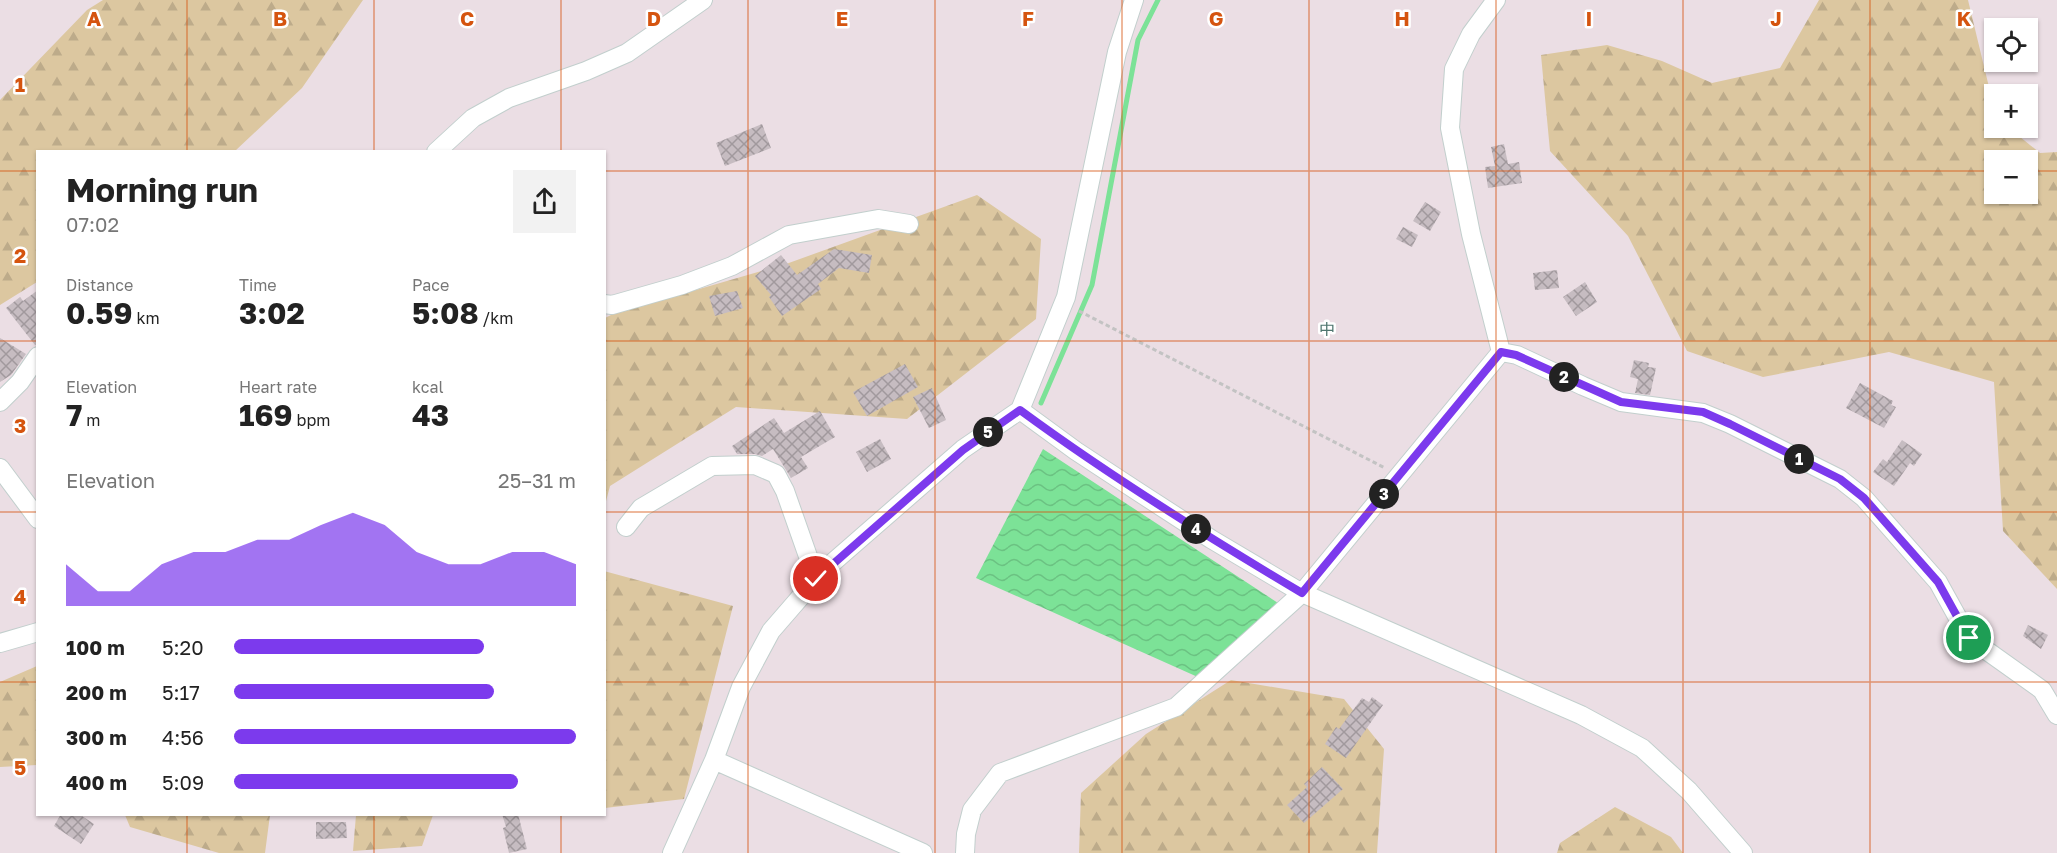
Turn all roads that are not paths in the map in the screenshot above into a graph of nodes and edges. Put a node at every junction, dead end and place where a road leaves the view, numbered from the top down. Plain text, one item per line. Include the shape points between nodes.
1 (703, 0) edge
2 (1134, 0) edge
3 (1496, 0) edge
4 (438, 150) edge
5 (909, 224) dead end
6 (606, 304) edge
7 (1501, 352) junction
8 (36, 359) edge
9 (0, 402) edge
10 (1020, 410) junction
11 (0, 468) edge
12 (36, 516) edge
13 (626, 528) dead end
14 (816, 579) junction
15 (1302, 593) junction
16 (36, 633) edge
17 (0, 643) edge
18 (2057, 716) edge
19 (714, 760) junction
20 (672, 853) edge
21 (923, 853) edge
22 (965, 853) edge
23 (1743, 853) edge

1 - 4 street via 627,53 509,98 473,118
2 - 10 street via 1117,52 1066,297
3 - 7 street via 1471,34 1454,69 1450,128 1471,234
5 - 6 street via 878,219 789,235 732,266 682,285
7 - 15 street
7 - 18 street via 1621,402 1703,412 1840,479 1864,498 1938,582 1969,638 2042,690
8 - 9 street
10 - 14 street via 963,450
10 - 15 street via 1137,491
11 - 12 street
13 - 14 street via 640,508 712,466 755,465 776,474
14 - 19 street via 771,631 741,687
15 - 22 street via 1176,707 1000,773 972,810
15 - 23 street via 1581,716 1642,748 1689,791
16 - 17 street
19 - 20 street
19 - 21 street

